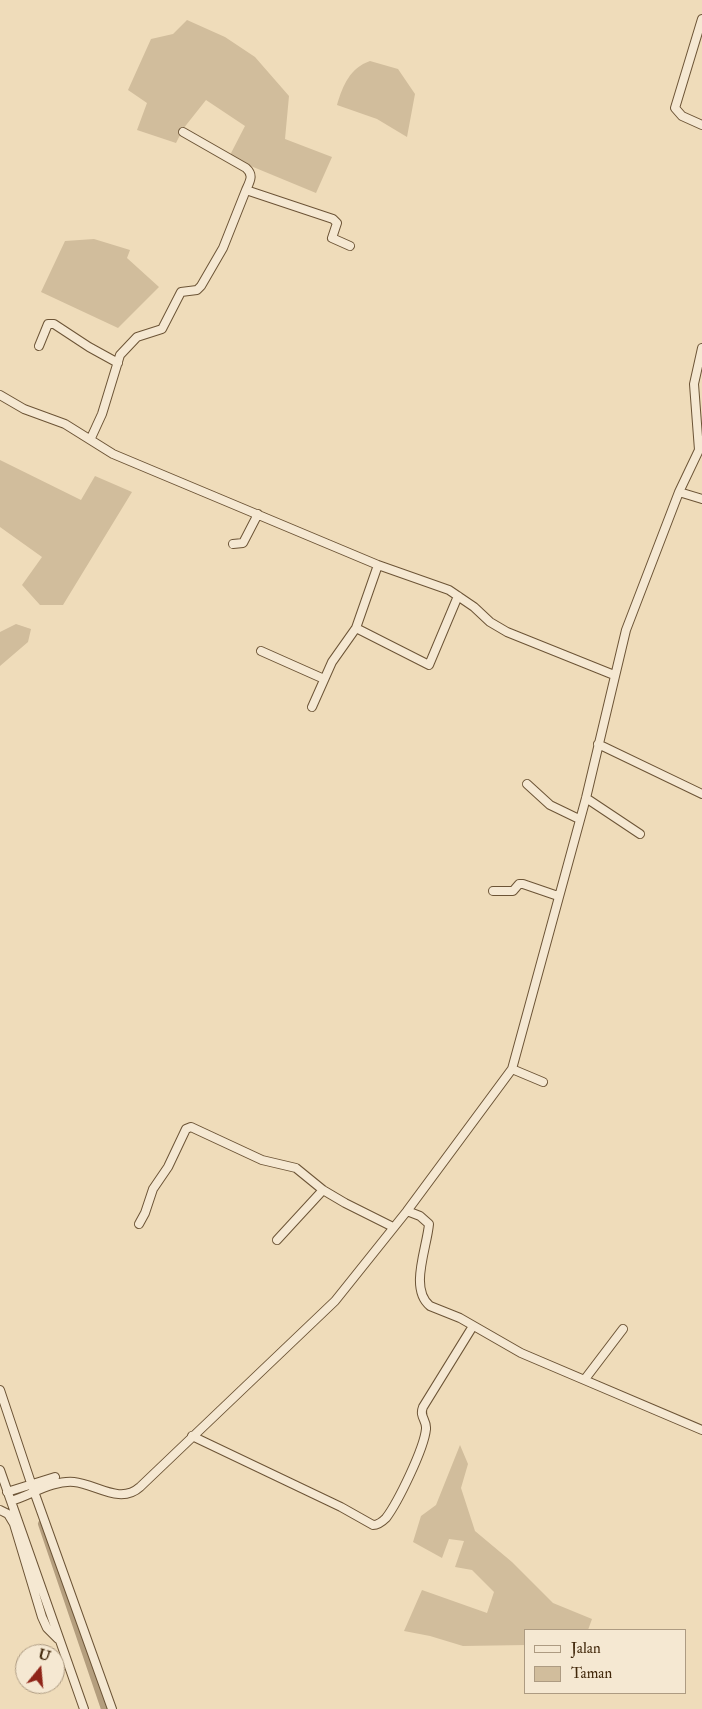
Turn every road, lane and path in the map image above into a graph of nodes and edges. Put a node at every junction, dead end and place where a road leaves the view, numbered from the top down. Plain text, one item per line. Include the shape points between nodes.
1 (702, 19) edge
2 (702, 125) edge
3 (183, 132) dead end
4 (246, 190) junction
5 (350, 246) dead end
6 (39, 346) dead end
7 (702, 348) edge
8 (118, 363) junction
9 (0, 395) edge
10 (91, 438) junction
11 (701, 450) edge
12 (678, 492) junction
13 (702, 499) edge
14 (258, 514) junction
15 (233, 544) dead end
16 (378, 565) junction
17 (458, 596) junction
18 (356, 628) junction
19 (261, 651) dead end
20 (614, 675) junction
21 (324, 679) junction
22 (312, 707) dead end
23 (598, 744) junction
24 (527, 784) dead end
25 (702, 794) edge
26 (586, 798) junction
27 (579, 819) junction
28 (640, 834) dead end
29 (493, 891) dead end
30 (558, 896) junction
31 (512, 1069) junction
32 (543, 1082) dead end
33 (323, 1190) junction
34 (407, 1211) junction
35 (139, 1224) dead end
36 (393, 1227) junction
37 (276, 1240) dead end
38 (473, 1326) junction
39 (623, 1329) dead end
40 (585, 1380) junction
41 (0, 1390) edge
42 (702, 1430) edge
43 (192, 1436) junction
44 (0, 1470) edge
45 (55, 1477) dead end
46 (30, 1484) junction
47 (10, 1491) junction
48 (33, 1492) junction
49 (15, 1500) junction
50 (0, 1510) edge
51 (45, 1599) junction
52 (37, 1602) junction
53 (60, 1641) junction
54 (84, 1709) edge
55 (112, 1709) edge

1 - 2 street via 675,108 682,116
3 - 4 street via 251,172
4 - 5 street via 333,219 337,223 332,238
4 - 8 street via 223,248 201,286 197,290 181,292 162,329 137,337 120,355
6 - 8 street via 48,324 54,324
7 - 11 street via 694,384
8 - 10 street
9 - 10 street
10 - 14 street via 113,454
11 - 12 street
12 - 13 street
12 - 20 street via 629,620
14 - 15 street via 244,543
14 - 16 street
16 - 17 street
16 - 18 street
17 - 18 street via 429,665
17 - 20 street via 507,632
18 - 21 street
19 - 21 street
20 - 23 street
21 - 22 street
23 - 25 street
23 - 26 street
24 - 27 street via 550,805
26 - 27 street
26 - 28 street
27 - 30 street
29 - 30 street via 513,892 523,884
30 - 31 street
31 - 32 street
31 - 34 street
33 - 35 street via 296,1168 262,1160 202,1131 188,1128 153,1189
33 - 36 street
33 - 37 street
34 - 36 street
34 - 38 street via 429,1224 418,1276 426,1303
36 - 43 street via 334,1301
38 - 40 street via 521,1353
38 - 43 street via 422,1410 426,1426 420,1449 397,1500 385,1519 376,1525
39 - 40 street
40 - 42 street
41 - 46 street
43 - 48 street via 134,1493 112,1494 73,1482
44 - 47 street
45 - 46 street
46 - 47 street
46 - 48 street
47 - 49 street
48 - 49 street
48 - 55 street
49 - 51 street
50 - 52 street via 8,1514 14,1524
51 - 52 street
51 - 53 street
52 - 53 street via 47,1628
53 - 54 street

